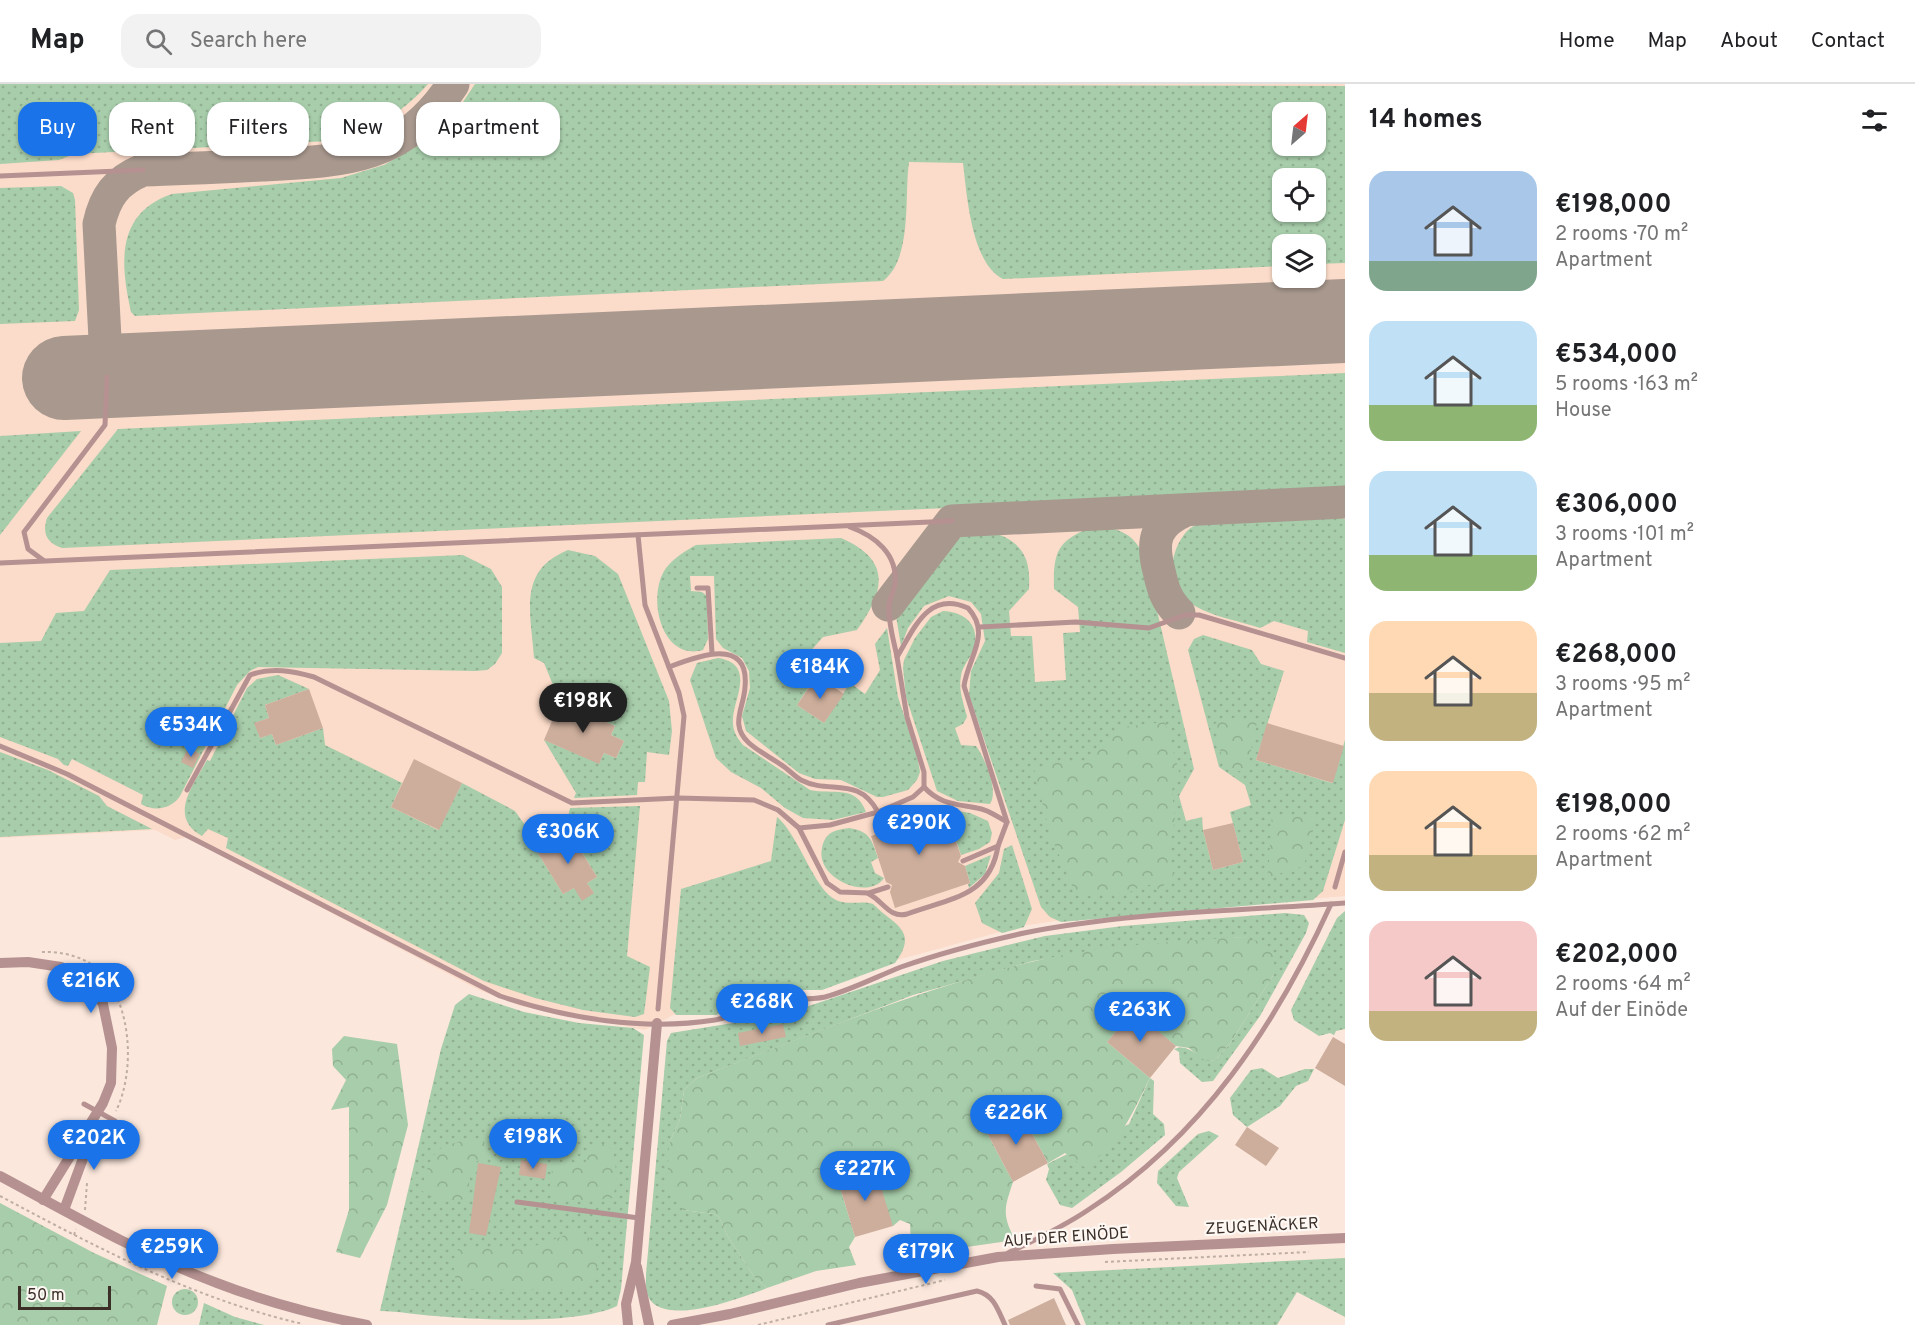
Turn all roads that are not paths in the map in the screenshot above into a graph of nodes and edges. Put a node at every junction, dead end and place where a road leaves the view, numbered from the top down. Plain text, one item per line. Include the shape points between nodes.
1 (143, 171) dead end
2 (0, 176) edge
3 (107, 377) dead end
4 (952, 521) dead end
5 (847, 526) junction
6 (638, 535) junction
7 (44, 561) junction
8 (0, 562) edge
9 (697, 588) dead end
10 (980, 627) junction
11 (712, 653) junction
12 (897, 657) junction
13 (1345, 658) edge
14 (669, 667) junction
15 (0, 746) edge
16 (924, 787) junction
17 (187, 790) dead end
18 (678, 798) junction
19 (878, 812) junction
20 (1007, 822) junction
21 (799, 828) junction
22 (998, 846) junction
23 (1345, 852) edge
24 (963, 861) dead end
25 (888, 887) dead end
26 (1335, 887) dead end
27 (869, 893) junction
28 (1345, 903) edge
29 (1331, 904) junction
30 (0, 963) edge
31 (658, 1010) dead end
32 (657, 1023) junction
33 (84, 1104) dead end
34 (99, 1112) junction
35 (114, 1120) road end
36 (93, 1123) junction
37 (0, 1176) edge
38 (43, 1200) junction
39 (517, 1202) dead end
40 (64, 1210) junction
41 (639, 1218) junction
42 (1345, 1238) edge
43 (1181, 1246) joint
44 (998, 1257) junction
45 (636, 1262) junction
46 (1036, 1286) dead end
47 (367, 1325) edge
48 (628, 1325) edge
49 (649, 1325) edge
50 (672, 1325) edge
51 (828, 1325) edge
52 (1005, 1325) edge
53 (1078, 1325) edge

1 - 2 lane
3 - 7 lane via 105,425 24,531 28,549
4 - 5 lane
5 - 6 lane
5 - 12 lane via 870,534 884,548 892,564 895,576 888,605
6 - 7 lane
6 - 14 lane via 645,605
7 - 8 lane
9 - 11 lane via 708,588
10 - 12 lane via 968,608 946,602 921,616
10 - 13 lane via 1076,622 1149,628 1185,615 1199,615
10 - 20 lane via 977,650 966,671 964,686
11 - 14 lane
11 - 19 lane via 732,657 743,670 746,686 738,726 748,742 800,780 856,790 870,799
12 - 16 lane via 907,717 924,772
14 - 18 lane via 684,716
15 - 32 lane via 67,774 500,996 579,1017
16 - 19 lane via 912,797
16 - 20 lane via 932,796 959,807 978,808
17 - 18 lane via 250,675 277,670 314,677 572,803
18 - 21 lane via 754,800 778,810
18 - 31 lane
19 - 21 lane via 830,825
20 - 22 lane
21 - 27 lane via 827,882 840,892
22 - 24 lane
22 - 27 lane via 995,863 979,887 907,914 894,914
23 - 26 lane
25 - 27 lane
28 - 29 lane
29 - 32 lane via 1046,929 920,961 825,997 763,1003 715,1020
29 - 44 lane via 1275,1014 1208,1106 1180,1136 1119,1188 1056,1230
30 - 34 street via 61,967 88,981 103,1004 112,1047 111,1083
32 - 41 street
33 - 34 lane
34 - 35 lane
34 - 36 street
36 - 38 street
36 - 40 street via 86,1154
37 - 38 street
38 - 40 street
39 - 41 lane
40 - 47 street via 217,1283 293,1308
41 - 45 street
42 - 43 street, ZEUGENÄCKER
43 - 44 street, AUF DER EINÖDE
44 - 50 street, AUF DER EINÖDE
45 - 48 street via 626,1304
45 - 49 street
46 - 53 lane via 1060,1289
51 - 52 lane via 977,1290 993,1300

